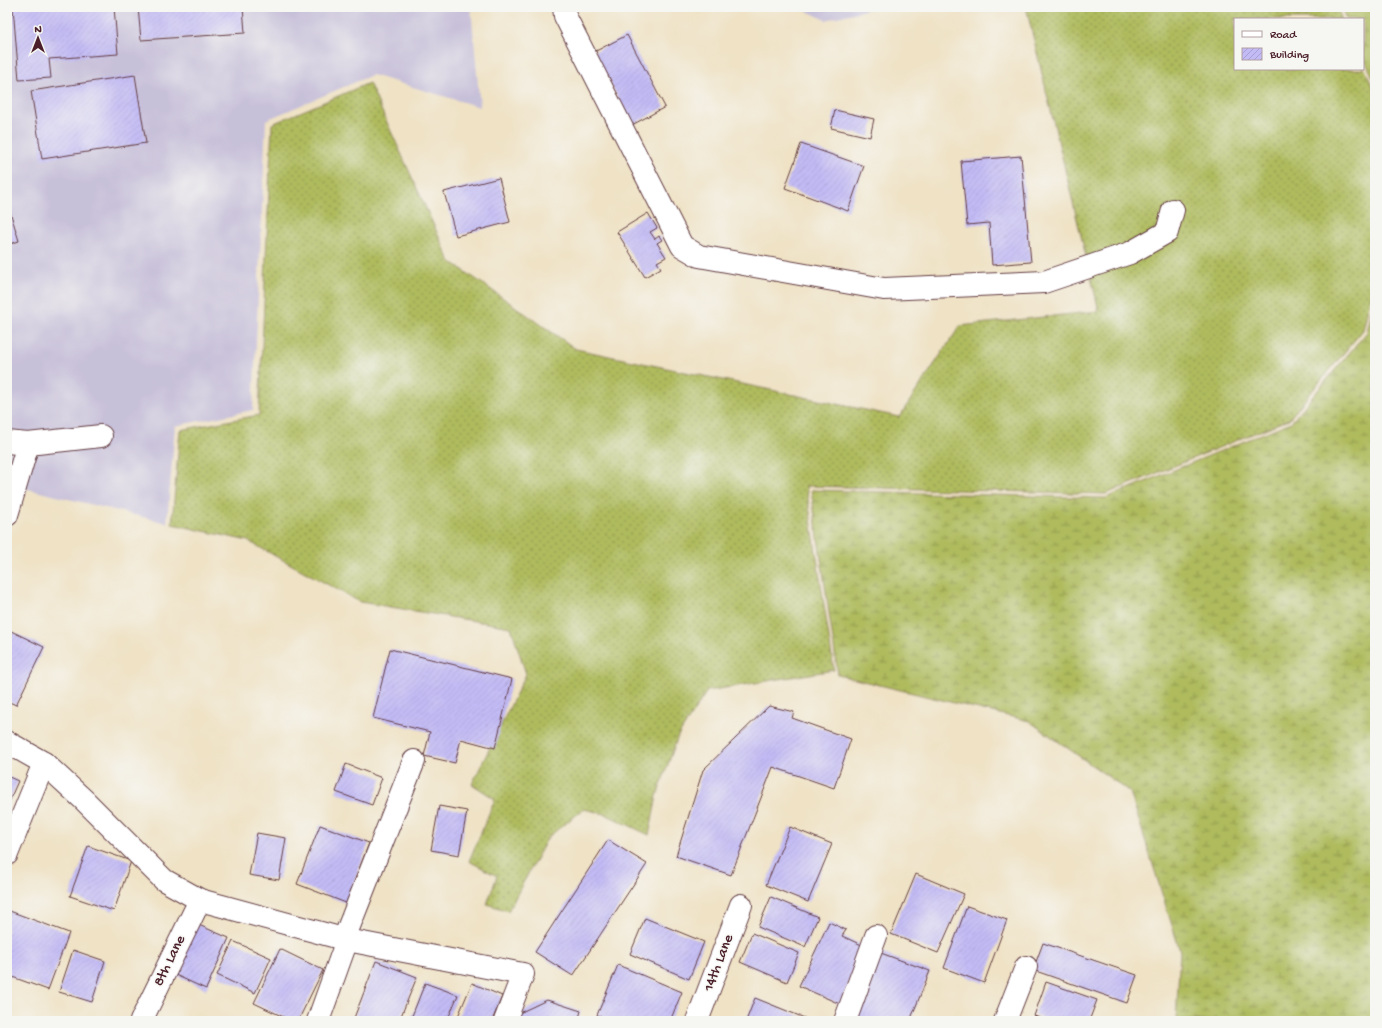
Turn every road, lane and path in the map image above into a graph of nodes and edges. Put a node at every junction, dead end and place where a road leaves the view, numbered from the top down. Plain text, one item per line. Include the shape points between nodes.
1 (564, 7) edge
2 (1173, 210) dead end
3 (101, 436) dead end
4 (18, 443) edge
5 (7, 515) edge
6 (7, 742) edge
7 (414, 761) dead end
8 (44, 763) junction
9 (7, 854) edge
10 (200, 900) junction
11 (741, 905) dead end
12 (876, 936) dead end
13 (346, 939) junction
14 (1026, 967) dead end
15 (140, 1021) edge
16 (318, 1021) edge
17 (505, 1021) edge
18 (697, 1021) edge
19 (845, 1021) edge
20 (1005, 1021) edge

1 - 2 street via 565,16 682,246 699,256 884,289 1044,282 1130,253 1167,232
3 - 4 street
4 - 5 street
6 - 8 street
7 - 13 street
8 - 9 street
8 - 10 street via 164,880
10 - 13 street
10 - 15 street, 8th Lane
11 - 18 street, 14th Lane
12 - 19 street
13 - 16 street
13 - 17 street via 523,974
14 - 20 street

